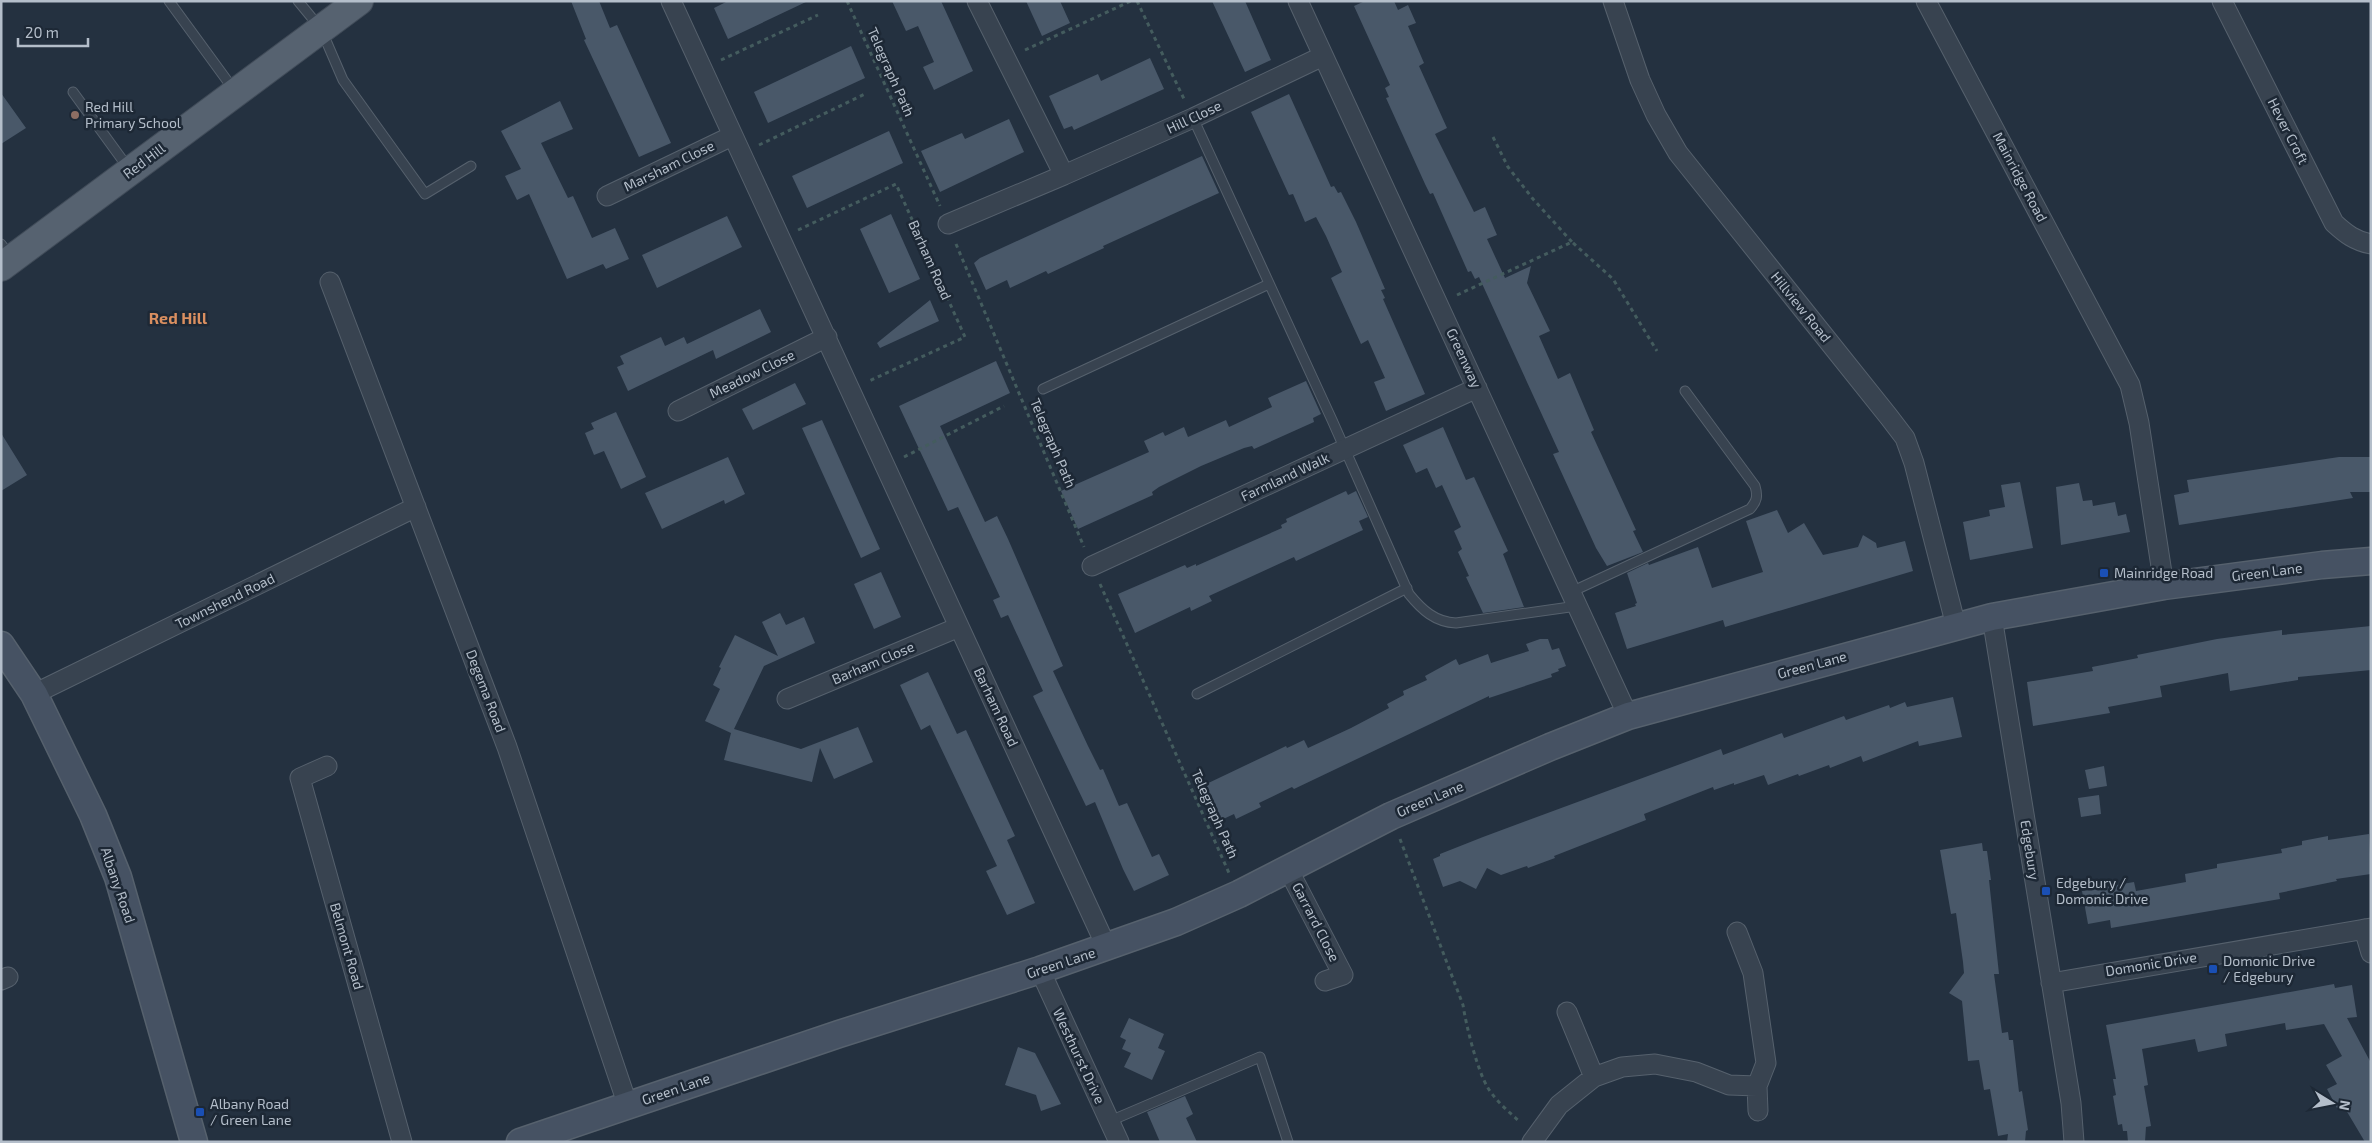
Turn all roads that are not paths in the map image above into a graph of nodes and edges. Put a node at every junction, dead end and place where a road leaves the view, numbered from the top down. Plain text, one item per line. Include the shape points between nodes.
1 (169, 1) edge
2 (298, 1) edge
3 (671, 1) edge
4 (977, 1) edge
5 (1298, 1) edge
6 (1614, 1) edge
7 (1926, 1) edge
8 (2222, 1) edge
9 (338, 14) edge
10 (1323, 56) junction
11 (73, 92) dead end
12 (236, 92) junction
13 (1193, 118) junction
14 (732, 136) junction
15 (471, 166) dead end
16 (130, 171) junction
17 (1064, 175) junction
18 (607, 196) dead end
19 (948, 224) road end
20 (2371, 244) edge
21 (5, 257) edge
22 (330, 282) dead end
23 (1269, 284) junction
24 (827, 337) junction
25 (1043, 388) dead end
26 (1477, 388) junction
27 (1685, 391) dead end
28 (678, 411) dead end
29 (1345, 449) junction
30 (416, 508) junction
31 (2371, 561) edge
32 (1092, 566) road end
33 (2164, 586) junction
34 (1407, 588) junction
35 (1574, 599) junction
36 (1992, 617) junction
37 (959, 626) junction
38 (1956, 626) junction
39 (1, 645) edge
40 (34, 694) junction
41 (1197, 694) dead end
42 (787, 698) dead end
43 (1628, 716) junction
44 (327, 766) dead end
45 (1288, 869) junction
46 (2368, 929) edge
47 (1737, 932) dead end
48 (1107, 948) junction
49 (2371, 953) edge
50 (1040, 970) junction
51 (1325, 981) dead end
52 (2050, 983) junction
53 (1567, 1012) dead end
54 (1594, 1077) junction
55 (1757, 1086) junction
56 (628, 1106) junction
57 (1758, 1111) dead end
58 (1110, 1121) junction
59 (1534, 1139) edge
60 (194, 1142) edge
61 (402, 1142) edge
62 (520, 1142) edge
63 (1119, 1142) edge
64 (1288, 1142) edge
65 (2074, 1142) edge

1 - 12 lane
2 - 9 lane
3 - 14 street, Barham Road
4 - 17 street
5 - 10 street, Greenway
6 - 38 street, Hillview Road via 1640,80 1678,153 1905,438
7 - 33 street, Mainridge Road via 2130,385 2139,423
8 - 20 street, Hever Croft via 2334,223 2347,235
9 - 12 main road, Red Hill
9 - 15 lane via 343,80 425,194
10 - 13 street, Hill Close
10 - 26 street, Greenway
11 - 16 lane
12 - 16 main road, Red Hill
13 - 17 street, Hill Close
13 - 23 lane
14 - 18 street, Marsham Close
14 - 24 street, Barham Road
16 - 21 main road, Red Hill
17 - 19 street, Hill Close
22 - 30 street, Degema Road
23 - 25 lane
23 - 29 lane
24 - 28 street, Meadow Close
24 - 37 street, Barham Road
26 - 29 street, Farmland Walk
26 - 35 street, Greenway
27 - 35 lane via 1755,486 1758,495 1755,503 1750,509
29 - 32 street, Farmland Walk
29 - 34 lane
30 - 40 street, Townshend Road
30 - 56 street, Degema Road via 507,747
31 - 33 main road, Green Lane
33 - 36 main road, Green Lane
34 - 35 lane via 1420,608 1444,622 1456,623
34 - 41 lane
35 - 43 street, Greenway
36 - 38 main road, Green Lane
36 - 52 street, Edgebury
37 - 42 street, Barham Close
37 - 48 street, Barham Road
38 - 43 main road, Green Lane
39 - 40 main road, Albany Road
40 - 60 main road, Albany Road via 93,815 118,877
43 - 45 main road, Green Lane via 1391,816
44 - 61 street, Belmont Road via 300,778
45 - 48 main road, Green Lane via 1176,922
45 - 51 street, Garrard Close via 1350,972
46 - 49 street
46 - 52 street, Domonic Drive
47 - 55 street via 1753,973 1766,1063
48 - 50 main road, Green Lane
50 - 56 main road, Green Lane
50 - 58 street, Westhurst Drive
52 - 65 street, Edgebury
53 - 54 street
54 - 55 street via 1622,1067 1655,1064 1696,1072 1729,1085
54 - 59 street via 1559,1105
55 - 57 street
56 - 62 main road, Green Lane
58 - 63 street, Westhurst Drive
58 - 64 lane via 1260,1057

